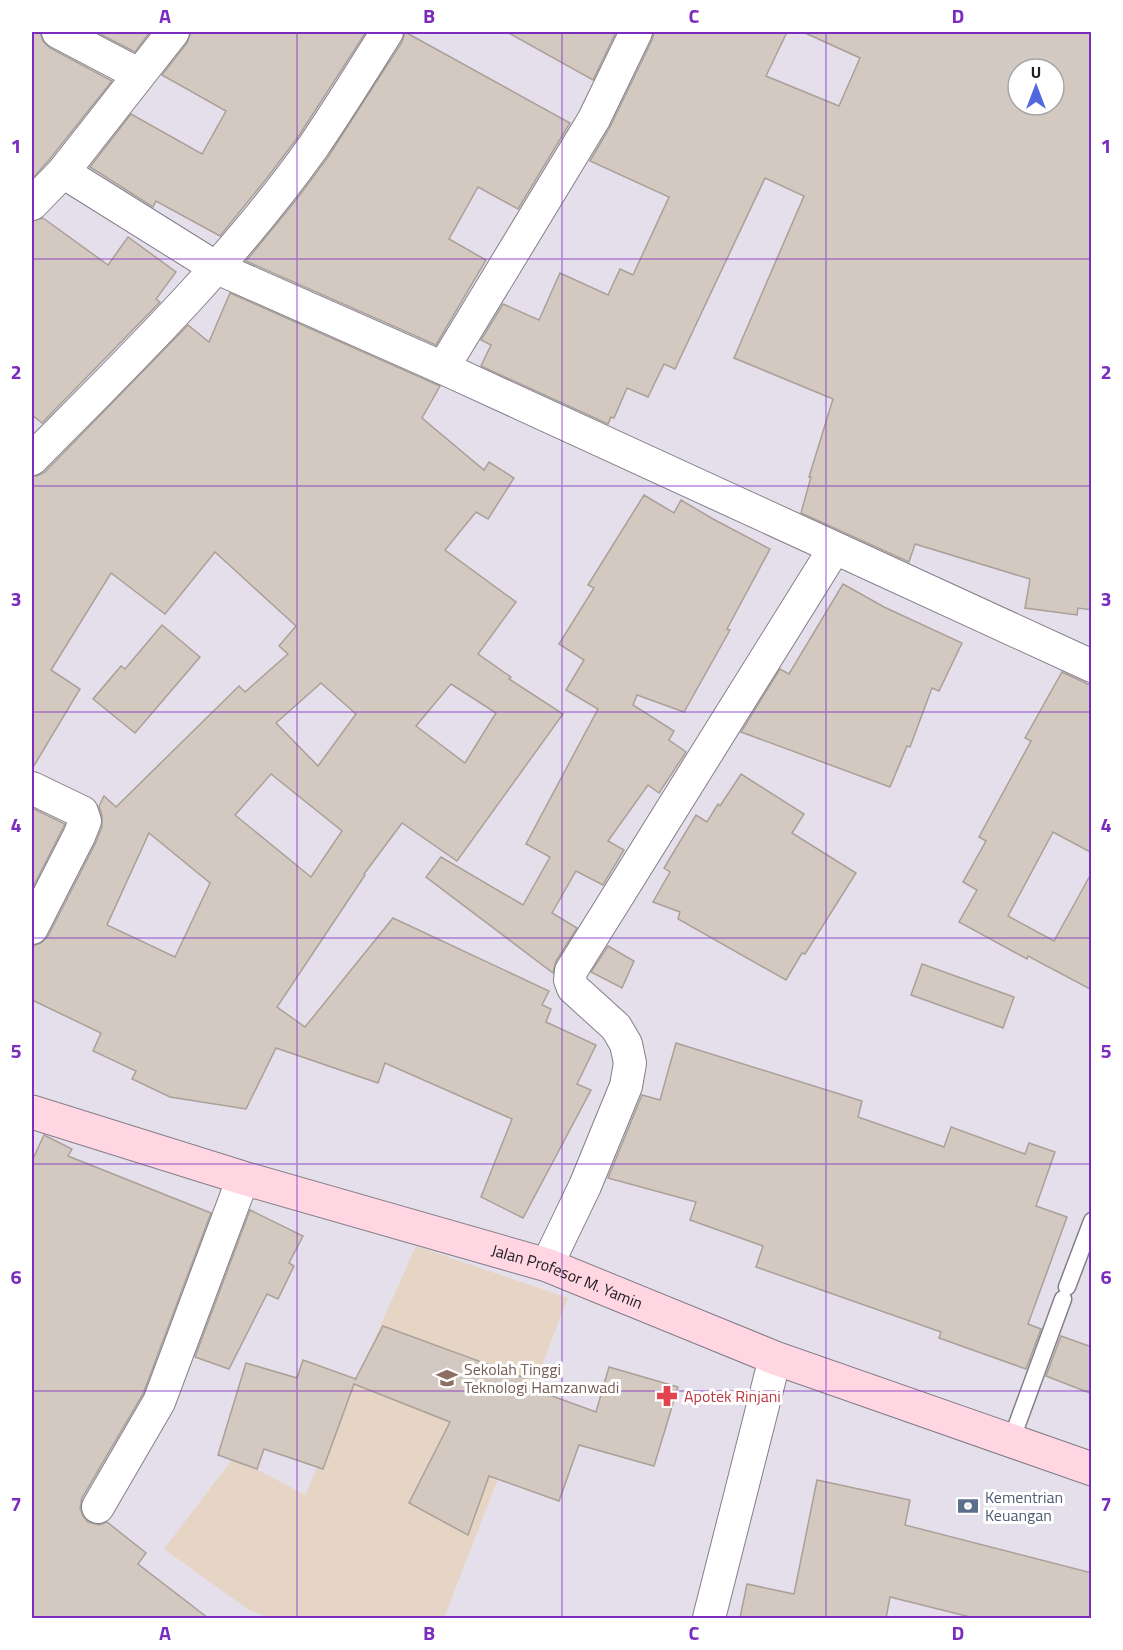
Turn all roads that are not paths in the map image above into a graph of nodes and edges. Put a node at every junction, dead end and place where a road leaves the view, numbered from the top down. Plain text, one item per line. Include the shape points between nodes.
1 (58, 32) edge
2 (173, 32) edge
3 (387, 32) edge
4 (636, 32) edge
5 (138, 74) junction
6 (63, 172) junction
7 (32, 204) edge
8 (215, 267) junction
9 (443, 368) junction
10 (32, 459) edge
11 (834, 549) junction
12 (1092, 666) edge
13 (32, 788) edge
14 (32, 928) edge
15 (32, 1112) edge
16 (243, 1178) junction
17 (1092, 1221) edge
18 (547, 1265) junction
19 (775, 1358) junction
20 (1011, 1441) junction
21 (1092, 1469) edge
22 (98, 1507) dead end
23 (709, 1618) edge

1 - 5 street
2 - 5 street
3 - 8 street via 312,148
4 - 9 street via 594,119
5 - 6 street
6 - 7 street
6 - 8 street
8 - 9 street
8 - 10 street via 126,365
9 - 11 street
11 - 12 street
11 - 18 street via 571,971 573,988 616,1027 626,1044 630,1063 626,1086 585,1186
13 - 14 street via 82,812 85,821
15 - 16 main road, Jalan Profesor M. Yamin
16 - 18 main road, Jalan Profesor M. Yamin
16 - 22 street via 159,1402
17 - 20 lane
18 - 19 main road, Jalan Profesor M. Yamin
19 - 20 main road, Jalan Profesor M. Yamin
19 - 23 street
20 - 21 main road, Jalan Profesor M. Yamin

